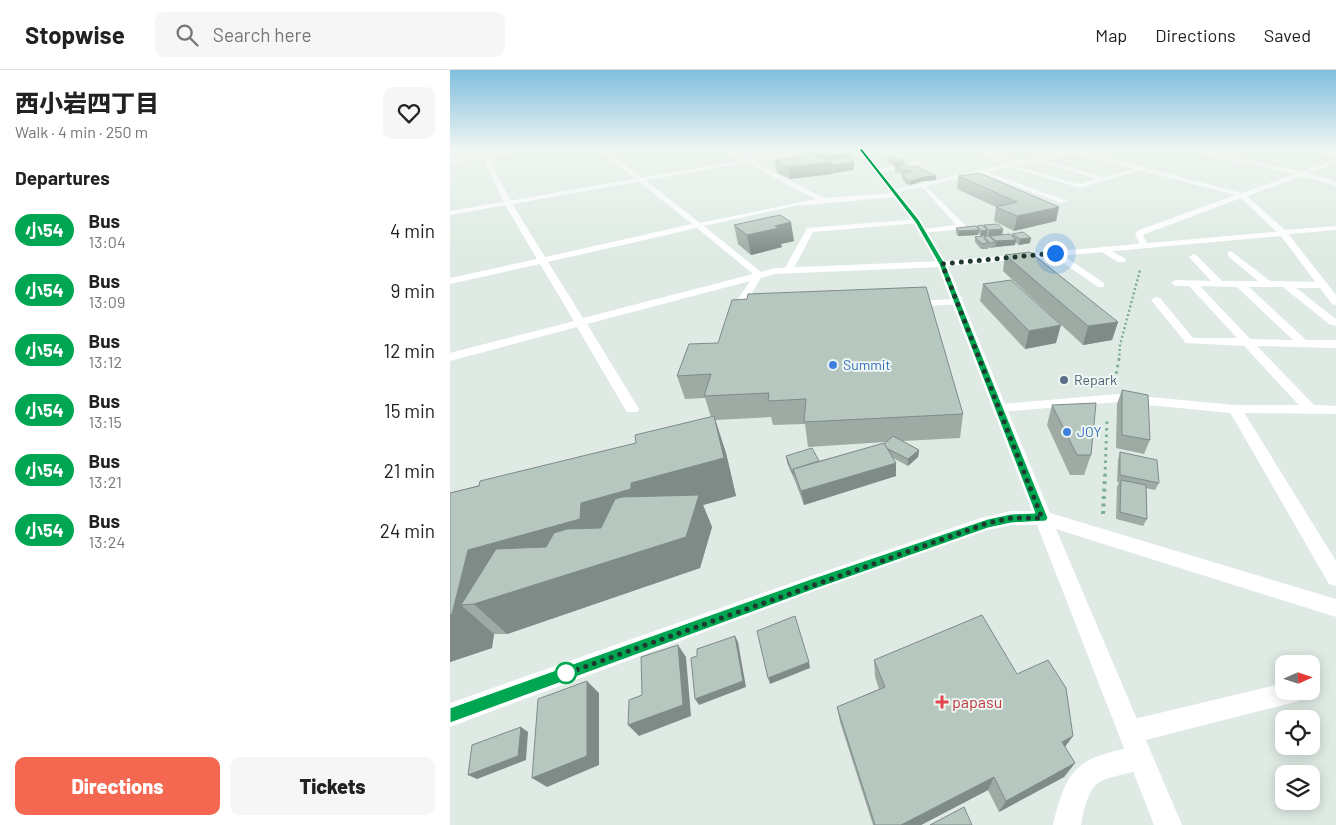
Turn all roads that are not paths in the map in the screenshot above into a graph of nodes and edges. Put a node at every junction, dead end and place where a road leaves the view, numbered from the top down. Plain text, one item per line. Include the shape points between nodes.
1 (499, 184) edge
2 (617, 184) edge
3 (646, 184) edge
4 (793, 184) edge
5 (887, 184) edge
6 (931, 184) edge
7 (1017, 184) edge
8 (1070, 184) edge
9 (1085, 184) edge
10 (1200, 184) edge
11 (1272, 184) edge
12 (924, 186) junction
13 (895, 193) junction
14 (1242, 195) junction
15 (823, 200) junction
16 (1064, 201) dead end
17 (508, 203) junction
18 (450, 213) edge
19 (698, 225) junction
20 (920, 226) junction
21 (1336, 228) edge
22 (1283, 233) junction
23 (1144, 245) junction
24 (1103, 249) junction
25 (1055, 253) junction
26 (1231, 254) dead end
27 (1193, 257) dead end
28 (543, 260) junction
29 (1121, 260) dead end
30 (942, 264) junction
31 (789, 270) junction
32 (758, 275) junction
33 (450, 281) edge
34 (1176, 283) dead end
35 (1192, 284) junction
36 (1220, 284) junction
37 (1240, 284) junction
38 (1267, 284) junction
39 (1285, 284) junction
40 (1101, 285) dead end
41 (1323, 285) junction
42 (1156, 300) dead end
43 (957, 302) junction
44 (1336, 302) edge
45 (898, 305) edge
46 (742, 315) edge
47 (578, 323) junction
48 (1336, 323) edge
49 (1247, 342) junction
50 (1304, 344) junction
51 (1336, 344) edge
52 (450, 357) edge
53 (1000, 408) junction
54 (632, 409) dead end
55 (1311, 410) junction
56 (1336, 410) edge
57 (1236, 411) junction
58 (1042, 518) junction
59 (1336, 578) edge
60 (1336, 608) edge
61 (1275, 697) edge
62 (450, 715) edge
63 (1130, 732) junction
64 (1140, 757) junction
65 (1067, 825) edge
66 (1168, 825) edge

1 - 17 street
2 - 17 street
3 - 19 street
4 - 15 street
5 - 13 street
6 - 12 street
7 - 16 street
8 - 9 street
10 - 14 street
11 - 14 street
12 - 13 street
12 - 20 street via 962,227
13 - 15 street
13 - 20 street
14 - 22 street
14 - 23 street via 1142,232 1139,234
15 - 19 street
17 - 18 street
17 - 28 street
19 - 28 street
19 - 32 street
20 - 30 street
20 - 31 street via 810,230
21 - 22 street
22 - 23 street
22 - 41 street
23 - 24 street
24 - 25 street
24 - 29 street
25 - 30 street
25 - 40 street
26 - 38 street
27 - 36 street
28 - 33 street
28 - 47 street
30 - 31 street
30 - 43 street
31 - 32 street
32 - 46 street via 732,315
32 - 47 street
34 - 35 street
35 - 36 street
35 - 49 street
36 - 37 street
37 - 38 street
37 - 50 street
38 - 39 street
39 - 41 street
39 - 48 street
41 - 44 street
42 - 49 street via 1190,341
43 - 45 street
43 - 53 street
47 - 52 street
47 - 54 street
49 - 50 street
49 - 55 street
50 - 51 street
53 - 57 street via 1118,398
53 - 58 street
55 - 56 street
55 - 57 street
57 - 59 street
58 - 60 street
58 - 62 street via 1011,518 988,523
58 - 63 street
61 - 63 street
63 - 64 street
64 - 65 street via 1097,768 1082,778 1072,796
64 - 66 street

